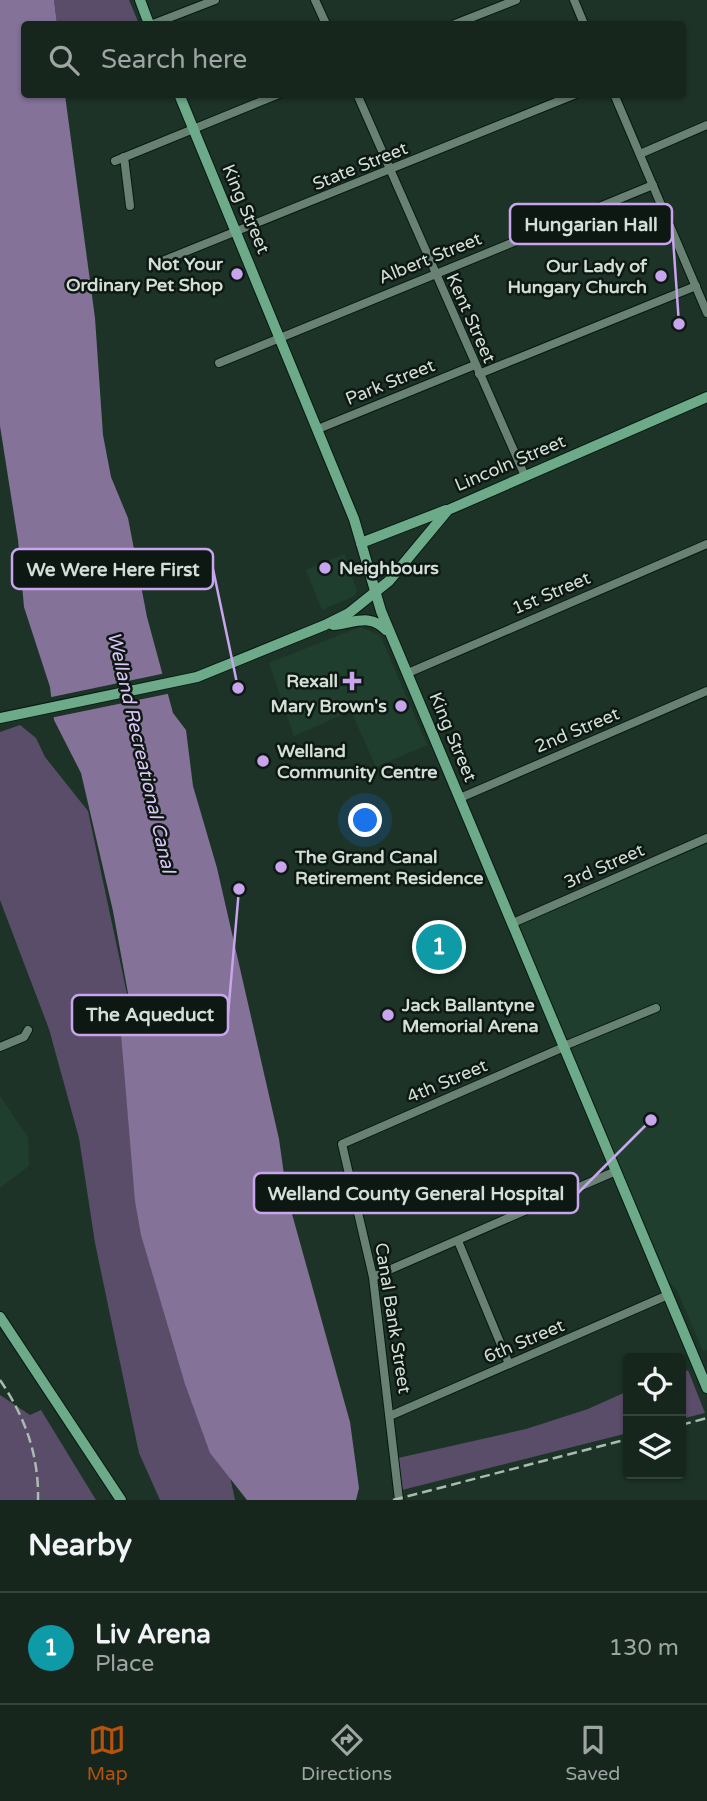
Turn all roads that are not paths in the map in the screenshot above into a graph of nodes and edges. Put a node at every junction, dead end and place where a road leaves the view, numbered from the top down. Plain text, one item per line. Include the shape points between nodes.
1 (140, 0) edge
2 (215, 0) edge
3 (315, 0) edge
4 (516, 0) edge
5 (574, 0) edge
6 (150, 21) edge
7 (159, 21) edge
8 (325, 21) edge
9 (463, 21) edge
10 (583, 21) edge
11 (181, 98) edge
12 (269, 98) edge
13 (359, 98) edge
14 (566, 98) edge
15 (616, 98) edge
16 (707, 125) edge
17 (194, 128) junction
18 (640, 154) junction
19 (124, 157) junction
20 (115, 161) dead end
21 (390, 172) junction
22 (653, 185) junction
23 (130, 206) dead end
24 (237, 231) junction
25 (155, 264) dead end
26 (435, 273) junction
27 (696, 286) junction
28 (707, 313) edge
29 (280, 335) junction
30 (219, 363) dead end
31 (475, 365) junction
32 (479, 374) junction
33 (707, 397) edge
34 (318, 429) junction
35 (524, 476) junction
36 (448, 510) junction
37 (361, 542) junction
38 (707, 544) edge
39 (375, 593) junction
40 (325, 625) junction
41 (391, 634) junction
42 (408, 673) junction
43 (707, 691) edge
44 (0, 718) edge
45 (460, 798) junction
46 (707, 838) edge
47 (513, 923) junction
48 (656, 1008) dead end
49 (28, 1030) dead end
50 (564, 1046) junction
51 (0, 1047) edge
52 (342, 1144) joint
53 (616, 1171) junction
54 (458, 1241) junction
55 (373, 1277) junction
56 (668, 1295) junction
57 (0, 1317) edge
58 (509, 1364) junction
59 (707, 1388) edge
60 (392, 1415) junction
61 (121, 1500) edge
62 (399, 1500) edge

1 - 6 main road
2 - 7 street
3 - 8 street
4 - 9 street
5 - 10 street
11 - 17 main road, King Street
12 - 17 street
13 - 21 street, Kent Street
14 - 21 street, State Street
15 - 18 street
16 - 18 street
17 - 19 street
17 - 24 main road, King Street
18 - 22 street
19 - 20 street
19 - 23 street
21 - 24 street, State Street
21 - 26 street, Kent Street
22 - 26 street, Albert Street
22 - 27 street
24 - 25 street, State Street
24 - 29 main road, King Street
26 - 29 street, Albert Street
26 - 31 street, Kent Street
27 - 28 street
27 - 32 street
29 - 30 street, Albert Street
29 - 34 main road, King Street
31 - 32 street, Kent Street
31 - 34 street, Park Street
32 - 35 street, Kent Street
33 - 35 main road, Lincoln Street
34 - 37 main road, King Street
35 - 36 main road, Lincoln Street
36 - 37 main road
36 - 39 main road, Lincoln Street
37 - 39 main road, King Street
38 - 42 street, 1st Street
39 - 40 main road, Lincoln Street
39 - 41 main road, King Street
40 - 41 main road via 367,619
40 - 44 main road, Lincoln Street via 230,666 177,682
41 - 42 main road, King Street
42 - 45 main road, King Street
43 - 45 street, 2nd Street
45 - 47 main road, King Street
46 - 47 street, 3rd Street
47 - 50 main road, King Street
48 - 50 street, 4th Street
49 - 51 street via 24,1037
50 - 52 street, 4th Street
50 - 53 main road, King Street
52 - 55 street, Canal Bank Street
53 - 54 street
53 - 56 main road, King Street
54 - 55 street
54 - 58 street
55 - 60 street, Canal Bank Street
56 - 58 street, 6th Street
56 - 59 main road, King Street
57 - 61 main road
58 - 60 street, 6th Street
60 - 62 street, Canal Bank Street

